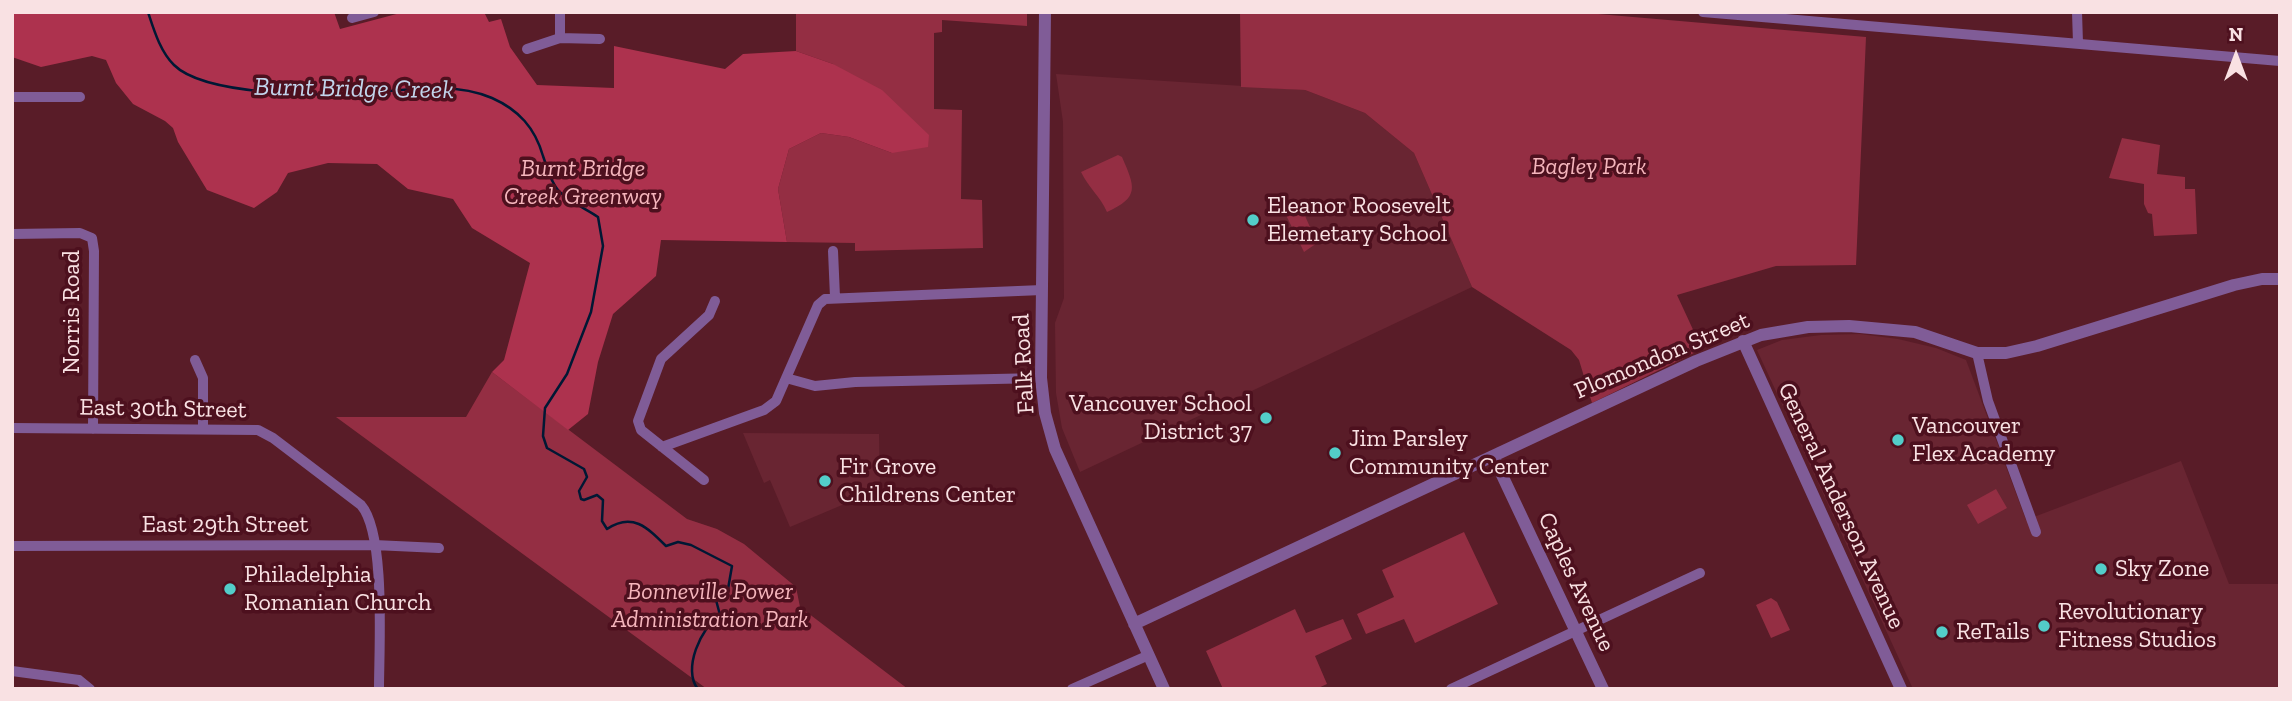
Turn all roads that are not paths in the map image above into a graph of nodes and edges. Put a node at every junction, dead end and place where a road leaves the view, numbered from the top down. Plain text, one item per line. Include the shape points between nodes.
1 (374, 12) edge
2 (559, 12) edge
3 (1045, 12) edge
4 (1703, 12) edge
5 (2077, 12) edge
6 (1751, 14) edge
7 (352, 18) dead end
8 (560, 38) junction
9 (600, 39) dead end
10 (2078, 43) junction
11 (527, 49) dead end
12 (2280, 61) edge
13 (12, 97) edge
14 (80, 97) dead end
15 (12, 234) edge
16 (833, 251) dead end
17 (2280, 279) edge
18 (1042, 290) junction
19 (835, 297) junction
20 (715, 301) dead end
21 (1743, 341) junction
22 (1977, 353) junction
23 (195, 360) dead end
24 (1041, 377) junction
25 (786, 378) junction
26 (12, 428) edge
27 (93, 429) junction
28 (203, 429) junction
29 (662, 447) junction
30 (1493, 456) junction
31 (704, 480) dead end
32 (2036, 532) dead end
33 (374, 545) junction
34 (12, 546) edge
35 (439, 548) dead end
36 (1700, 573) dead end
37 (1134, 624) junction
38 (1575, 630) junction
39 (1149, 655) junction
40 (12, 671) edge
41 (90, 688) edge
42 (379, 689) edge
43 (1072, 689) edge
44 (1164, 689) edge
45 (1451, 689) edge
46 (1603, 689) edge
47 (1901, 689) edge

1 - 7 street
2 - 8 street
3 - 18 street, Falk Road
4 - 6 street
5 - 10 street
6 - 10 street
8 - 9 street
8 - 11 street
10 - 12 street
13 - 14 street
15 - 27 street, Norris Road via 80,233 92,237
16 - 19 street
17 - 22 street, Plomondon Street via 2234,285 2038,346
18 - 19 street
18 - 24 street, Falk Road
19 - 25 street via 818,306
20 - 29 street via 709,315 661,359 638,417 641,430
21 - 22 street, Plomondon Street via 1780,330 1849,326 1914,332
21 - 30 street, Plomondon Street
21 - 47 street, General Anderson Avenue
22 - 32 street via 1988,401
23 - 28 street via 204,378
24 - 25 street via 814,386
24 - 37 street, Falk Road via 1055,449
25 - 29 street via 776,401 764,410
26 - 27 street, East 30th Street
27 - 28 street, East 30th Street
28 - 33 street, East 30th Street via 258,430 273,438 361,505 369,514
29 - 31 street
30 - 37 street, Plomondon Street
30 - 38 street, Caples Avenue
33 - 34 street, East 29th Street
33 - 35 street, East 29th Street
33 - 42 street via 378,554
36 - 38 street
37 - 39 street, Falk Road
38 - 45 street
38 - 46 street, Caples Avenue
39 - 43 street
39 - 44 street, Falk Road
40 - 41 street via 79,680

